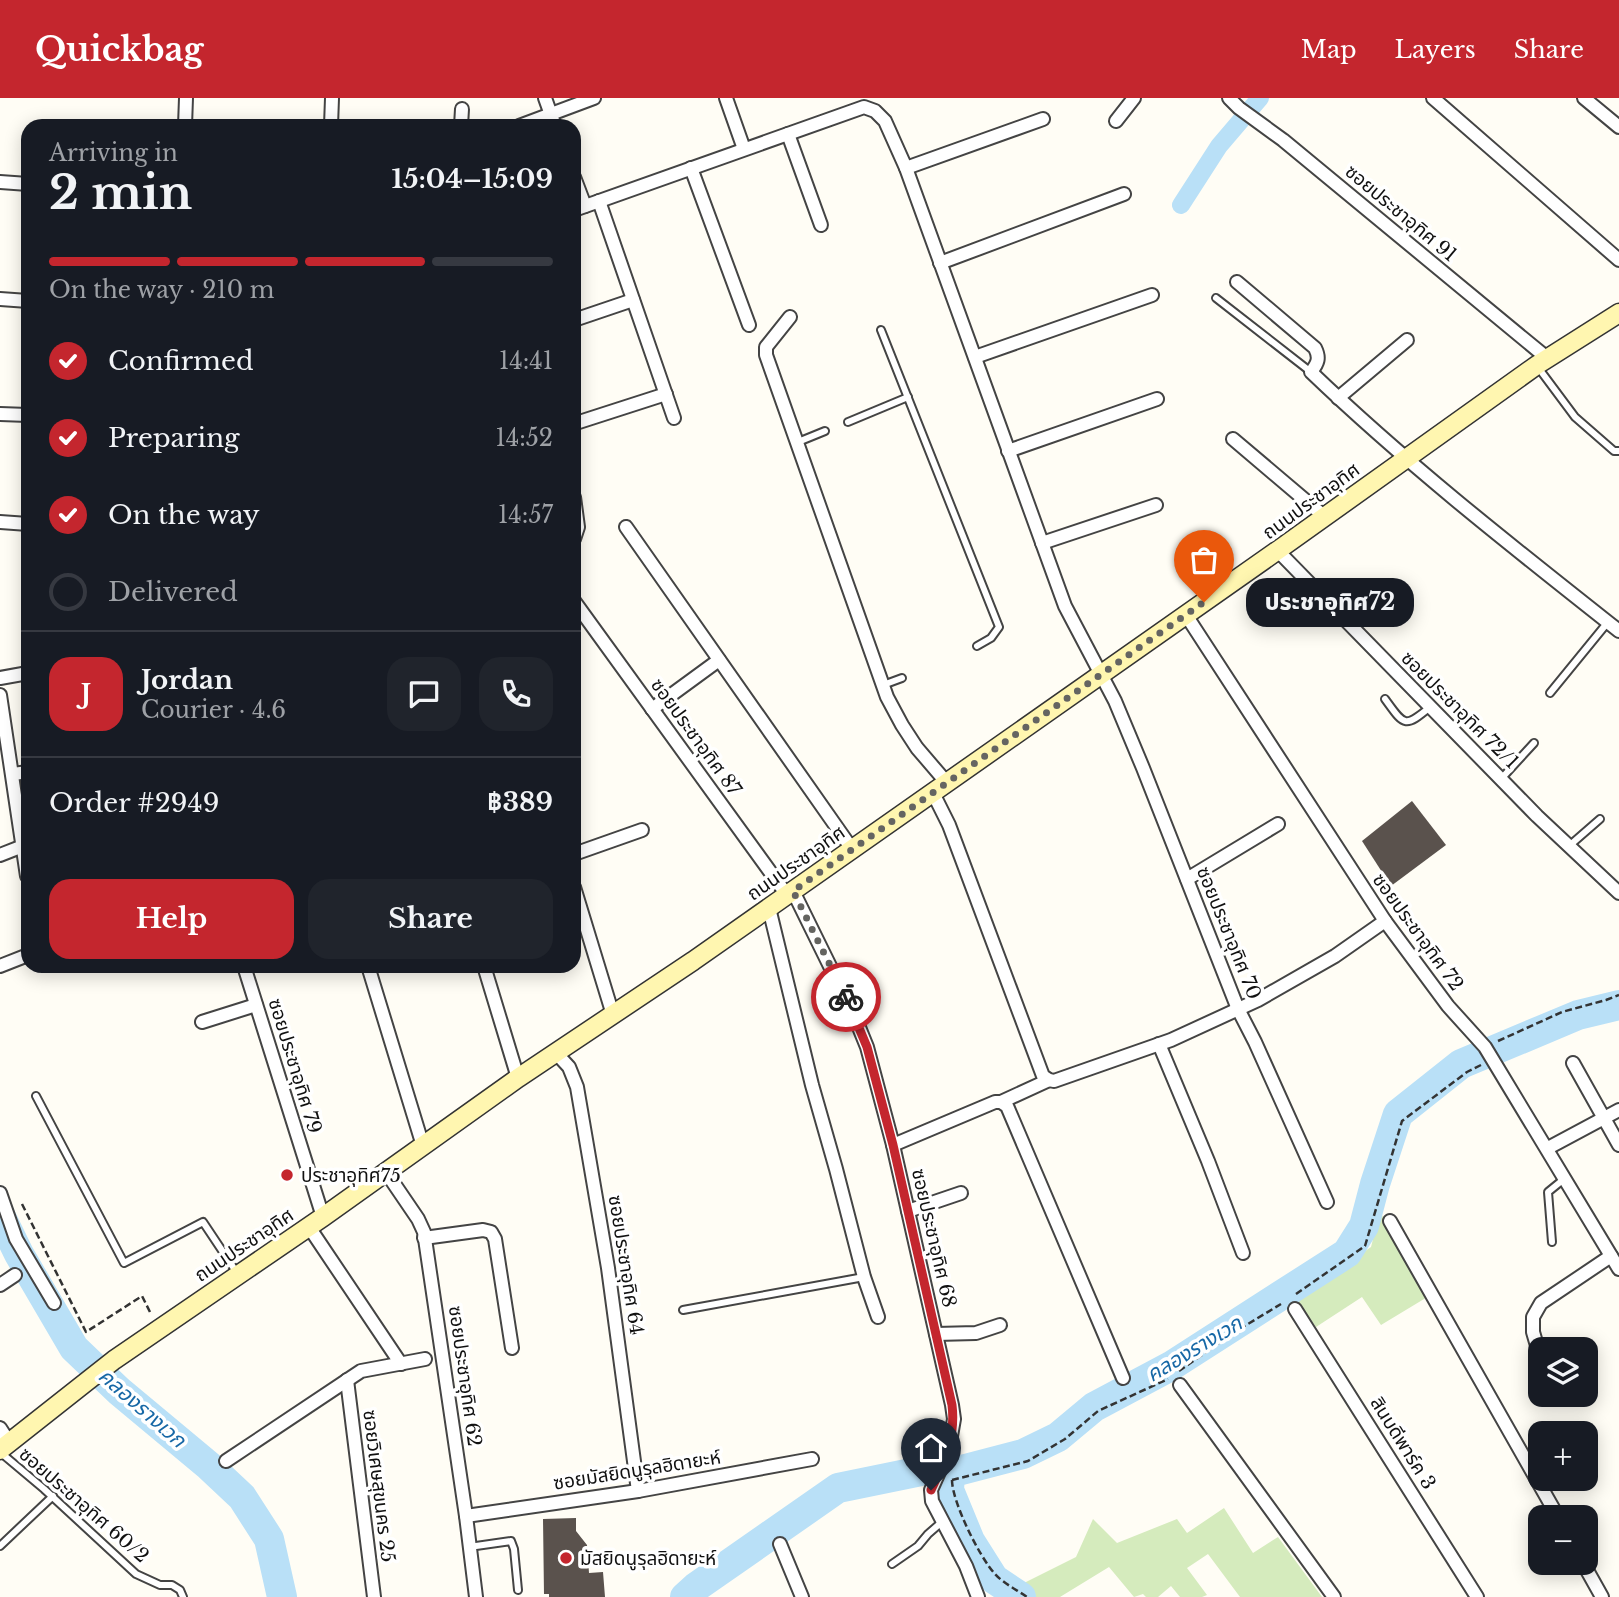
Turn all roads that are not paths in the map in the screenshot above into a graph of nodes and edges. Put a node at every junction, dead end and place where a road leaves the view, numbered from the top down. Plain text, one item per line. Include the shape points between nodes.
1 (186, 98) edge
2 (331, 98) edge
3 (545, 98) edge
4 (594, 98) edge
5 (726, 98) edge
6 (1134, 98) edge
7 (1229, 98) edge
8 (1433, 98) edge
9 (1584, 98) edge
10 (462, 109) dead end
11 (185, 119) edge
12 (331, 119) edge
13 (461, 119) edge
14 (553, 119) edge
15 (555, 119) edge
16 (1043, 119) dead end
17 (1116, 121) dead end
18 (1619, 127) edge
19 (788, 134) junction
20 (744, 149) junction
21 (691, 168) junction
22 (906, 168) junction
23 (0, 182) edge
24 (21, 184) edge
25 (1124, 194) dead end
26 (599, 201) junction
27 (581, 207) edge
28 (821, 225) dead end
29 (1619, 260) edge
30 (940, 263) junction
31 (1237, 282) dead end
32 (1152, 295) dead end
33 (1216, 298) dead end
34 (0, 299) edge
35 (21, 300) edge
36 (633, 300) junction
37 (1619, 313) edge
38 (790, 317) dead end
39 (581, 318) edge
40 (749, 325) dead end
41 (881, 330) dead end
42 (1407, 340) dead end
43 (975, 357) junction
44 (1542, 362) junction
45 (1311, 372) junction
46 (666, 394) junction
47 (908, 397) junction
48 (1338, 398) junction
49 (1157, 399) dead end
50 (0, 414) edge
51 (21, 415) edge
52 (674, 418) dead end
53 (581, 421) edge
54 (848, 422) dead end
55 (825, 431) dead end
56 (1233, 439) dead end
57 (798, 442) junction
58 (1009, 451) junction
59 (1619, 451) edge
60 (1406, 459) junction
61 (1156, 505) dead end
62 (1325, 517) junction
63 (0, 522) edge
64 (21, 524) edge
65 (626, 527) dead end
66 (1042, 543) junction
67 (1278, 551) junction
68 (581, 611) edge
69 (1186, 615) junction
70 (1608, 622) junction
71 (1619, 631) edge
72 (977, 646) dead end
73 (719, 660) junction
74 (21, 674) edge
75 (1101, 675) junction
76 (0, 678) edge
77 (902, 678) dead end
78 (883, 685) junction
79 (1550, 693) dead end
80 (0, 695) edge
81 (1385, 699) dead end
82 (1430, 707) junction
83 (652, 709) junction
84 (1534, 743) dead end
85 (21, 773) edge
86 (13, 774) junction
87 (1501, 779) junction
88 (940, 788) junction
89 (1600, 818) dead end
90 (1278, 824) dead end
91 (642, 830) dead end
92 (21, 832) edge
93 (1569, 846) junction
94 (21, 847) edge
95 (852, 849) junction
96 (581, 852) edge
97 (0, 855) edge
98 (1187, 879) junction
99 (790, 893) junction
100 (1619, 893) edge
101 (769, 908) junction
102 (581, 911) edge
103 (1385, 921) junction
104 (21, 958) edge
105 (0, 966) edge
106 (246, 973) edge
107 (370, 973) edge
108 (486, 973) edge
109 (256, 1005) junction
110 (1238, 1009) junction
111 (612, 1015) junction
112 (202, 1022) dead end
113 (1159, 1044) junction
114 (556, 1053) junction
115 (1573, 1063) dead end
116 (518, 1078) junction
117 (1049, 1080) junction
118 (36, 1096) dead end
119 (1002, 1102) junction
120 (1619, 1110) edge
121 (1604, 1118) junction
122 (893, 1145) junction
123 (1619, 1145) edge
124 (423, 1146) junction
125 (1548, 1149) junction
126 (386, 1172) junction
127 (1564, 1179) junction
128 (0, 1193) edge
129 (961, 1193) dead end
130 (1327, 1202) dead end
131 (908, 1211) junction
132 (1390, 1221) dead end
133 (316, 1222) junction
134 (424, 1238) junction
135 (1552, 1242) dead end
136 (1242, 1253) dead end
137 (1611, 1256) junction
138 (1619, 1268) edge
139 (15, 1275) dead end
140 (238, 1275) junction
141 (864, 1276) junction
142 (0, 1285) edge
143 (54, 1303) dead end
144 (1290, 1305) road end
145 (683, 1310) dead end
146 (878, 1317) dead end
147 (1000, 1325) dead end
148 (936, 1334) junction
149 (1534, 1337) edge
150 (512, 1348) dead end
151 (425, 1360) dead end
152 (401, 1364) junction
153 (1123, 1378) dead end
154 (347, 1380) junction
155 (1175, 1381) road end
156 (2, 1443) edge
157 (813, 1459) dead end
158 (226, 1461) dead end
159 (638, 1491) junction
160 (53, 1496) junction
161 (1551, 1505) edge
162 (466, 1516) junction
163 (943, 1521) junction
164 (780, 1544) dead end
165 (0, 1546) edge
166 (469, 1547) junction
167 (892, 1564) dead end
168 (1590, 1575) edge
169 (518, 1590) dead end
170 (183, 1597) edge
171 (374, 1597) edge
172 (476, 1597) edge
173 (802, 1597) edge
174 (978, 1597) edge
175 (1334, 1597) edge
176 (1477, 1597) edge
177 (1602, 1597) edge

1 - 11 street
2 - 12 street
3 - 14 street
4 - 15 street
5 - 20 street
6 - 17 street
7 - 44 street, ซอยประชาอุทิศ 91
8 - 29 street
9 - 18 street
10 - 13 street
16 - 22 street
19 - 20 street
19 - 22 street, ซอยประชาอุทิศ 70 via 864,107 885,121
19 - 28 street
20 - 21 street
21 - 26 street
21 - 40 street
22 - 30 street, ซอยประชาอุทิศ 70
23 - 24 street
25 - 30 street
26 - 27 street
26 - 36 street
30 - 43 street, ซอยประชาอุทิศ 70
31 - 45 street via 1315,348 1318,363
32 - 43 street
33 - 45 lane
34 - 35 street
36 - 39 street
36 - 46 street
37 - 44 main road, ถนนประชาอุทิศ
38 - 57 street via 765,348
41 - 47 lane
42 - 48 street
43 - 58 street, ซอยประชาอุทิศ 70
44 - 59 lane via 1575,416
44 - 60 main road, ถนนประชาอุทิศ
45 - 48 street
46 - 52 street
46 - 53 street
47 - 54 lane
47 - 72 lane via 999,627
48 - 60 street
49 - 58 street
50 - 51 street
55 - 57 lane
56 - 62 street
57 - 78 street
58 - 66 street, ซอยประชาอุทิศ 70
60 - 62 main road, ถนนประชาอุทิศ
60 - 70 street
61 - 66 street
62 - 67 main road, ถนนประชาอุทิศ
63 - 64 street
65 - 73 street
66 - 75 street, ซอยประชาอุทิศ 70 via 1065,606
67 - 69 main road, ถนนประชาอุทิศ
67 - 82 street, ซอยประชาอุทิศ 72/1
68 - 83 street, ซอยประชาอุทิศ 87
69 - 75 main road, ถนนประชาอุทิศ
69 - 103 street, ซอยประชาอุทิศ 72
70 - 71 street
70 - 79 lane
73 - 83 street
73 - 95 street
74 - 76 street
75 - 88 main road, ถนนประชาอุทิศ
75 - 98 street, ซอยประชาอุทิศ 70
77 - 78 lane
78 - 88 street
80 - 86 street
81 - 82 lane via 1406,722
82 - 87 street, ซอยประชาอุทิศ 72/1
83 - 99 street, ซอยประชาอุทิศ 87
84 - 87 lane
85 - 86 street
86 - 92 street
87 - 93 street, ซอยประชาอุทิศ 72/1
88 - 95 main road, ถนนประชาอุทิศ
88 - 117 street via 949,825 1042,1076
89 - 93 lane
90 - 98 street
91 - 96 street
93 - 100 street, ซอยประชาอุทิศ 72/1
94 - 97 street
95 - 99 main road, ถนนประชาอุทิศ
98 - 110 street, ซอยประชาอุทิศ 70
99 - 101 main road, ถนนประชาอุทิศ
99 - 122 street, ซอยประชาอุทิศ 68 via 855,1015
101 - 111 main road, ถนนประชาอุทิศ
101 - 141 street
102 - 111 street
103 - 110 street via 1335,956
103 - 125 street, ซอยประชาอุทิศ 72 via 1443,1000 1485,1047
104 - 105 street
106 - 109 street, ซอยประชาอุทิศ 79
107 - 124 street
108 - 116 street
109 - 112 street
109 - 133 street, ซอยประชาอุทิศ 79
110 - 113 street
110 - 130 street, ซอยประชาอุทิศ 70
111 - 114 main road, ถนนประชาอุทิศ
113 - 117 street
113 - 136 street
114 - 116 main road, ถนนประชาอุทิศ
114 - 159 street, ซอยประชาอุทิศ 64 via 569,1067 577,1087 608,1268
115 - 121 street
116 - 124 main road, ถนนประชาอุทิศ
117 - 119 street
118 - 140 lane via 124,1264 203,1222
119 - 122 street
119 - 153 street via 1012,1115
120 - 121 street
121 - 123 street
121 - 125 street
122 - 131 street, ซอยประชาอุทิศ 68
124 - 126 main road, ถนนประชาอุทิศ
125 - 127 street, ซอยประชาอุทิศ 72
126 - 133 main road, ถนนประชาอุทิศ
126 - 134 street, ซอยประชาอุทิศ 62 via 418,1219
127 - 135 lane via 1548,1192
127 - 137 street, ซอยประชาอุทิศ 72
128 - 143 street via 16,1239
129 - 131 street
131 - 148 street, ซอยประชาอุทิศ 68
132 - 161 street
133 - 140 main road, ถนนประชาอุทิศ
133 - 152 street
134 - 150 street via 491,1231
134 - 162 street, ซอยประชาอุทิศ 62
137 - 138 street, ซอยประชาอุทิศ 72
137 - 149 street via 1541,1303 1534,1317
139 - 142 street
140 - 156 main road, ถนนประชาอุทิศ
141 - 145 lane
141 - 146 street
144 - 176 street, สินบดีพาร์ค 3
147 - 148 street via 976,1333
148 - 163 street, ซอยประชาอุทิศ 68 via 954,1419 947,1454 931,1490
151 - 152 street
152 - 154 street via 361,1371
154 - 158 street
154 - 171 street, ซอยวิเศษสุขนคร 25
155 - 175 street
156 - 160 lane, ซอยประชาอุทิศ 60/2
157 - 159 street, ซอยมัสยิดนูรุลฮิดายะห์
159 - 162 street, ซอยมัสยิดนูรุลฮิดายะห์
160 - 165 lane
160 - 170 lane, ซอยประชาอุทิศ 60/2 via 136,1574 160,1585 172,1585
162 - 166 street, ซอยประชาอุทิศ 62
163 - 167 lane
163 - 174 street, ซอยประชาอุทิศ 68
164 - 173 street
166 - 169 lane via 511,1541
166 - 172 street, ซอยประชาอุทิศ 62
168 - 177 street

